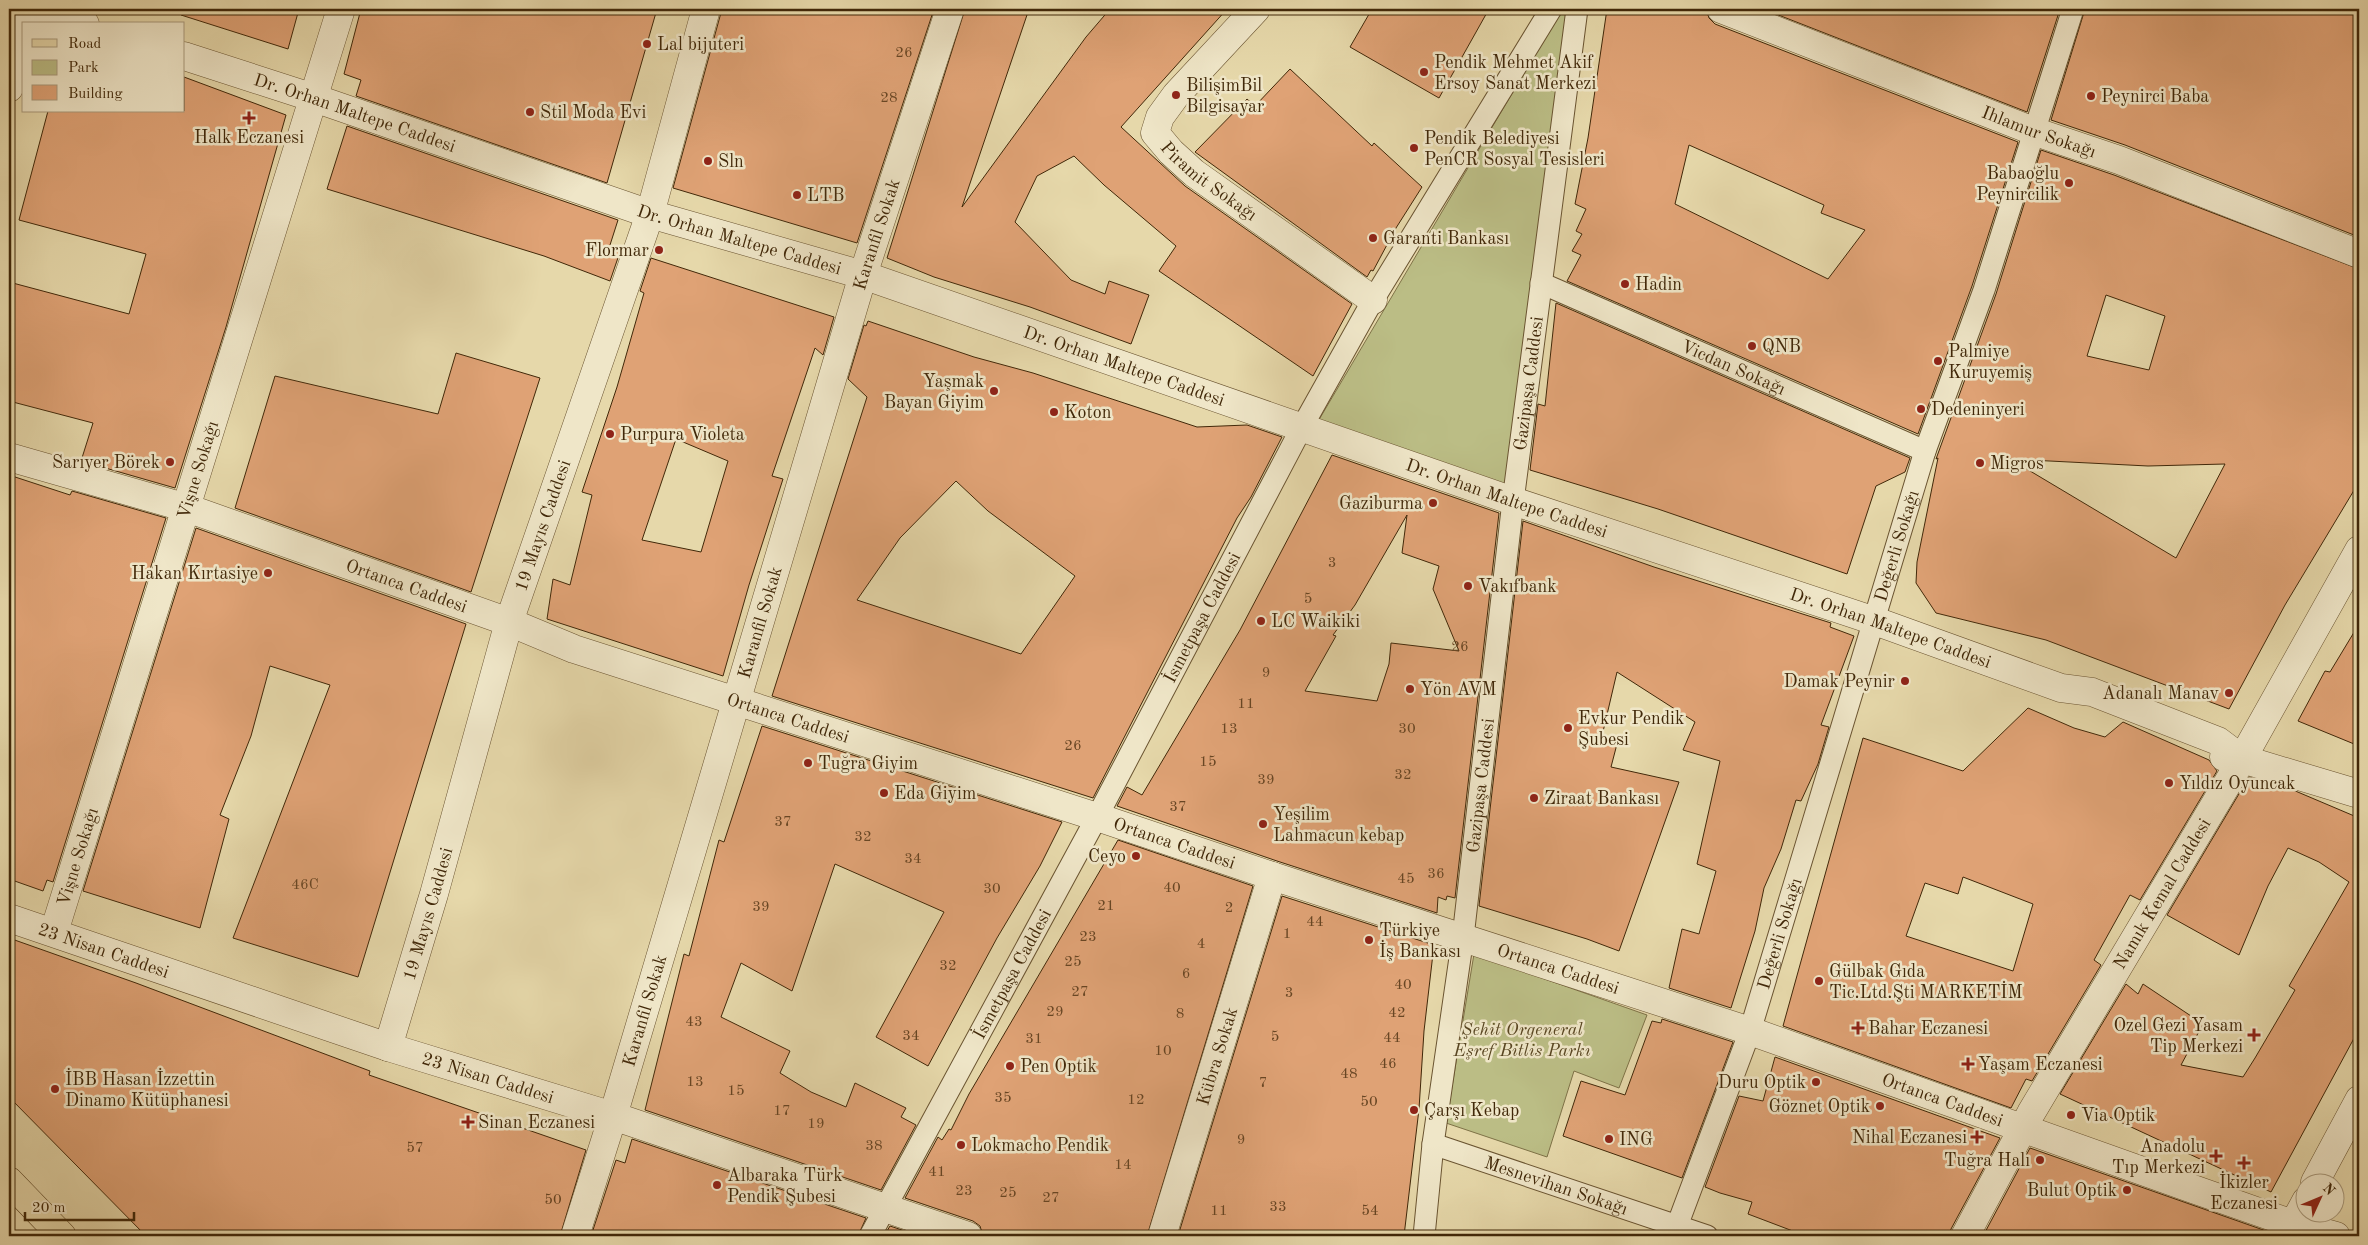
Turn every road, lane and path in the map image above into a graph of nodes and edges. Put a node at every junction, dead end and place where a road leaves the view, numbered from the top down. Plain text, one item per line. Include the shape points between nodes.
1 (24, 9) edge
2 (39, 9) edge
3 (340, 9) edge
4 (706, 9) edge
5 (950, 9) edge
6 (1256, 9) edge
7 (1551, 9) edge
8 (1577, 9) edge
9 (1721, 9) edge
10 (2074, 9) edge
11 (79, 22) edge
12 (185, 56) edge
13 (9, 88) edge
14 (314, 98) junction
15 (2036, 132) junction
16 (650, 214) junction
17 (2359, 254) edge
18 (863, 275) junction
19 (1541, 283) junction
20 (1373, 300) junction
21 (1302, 427) junction
22 (1925, 451) junction
23 (9, 457) edge
24 (1514, 501) junction
25 (187, 508) junction
26 (2359, 550) edge
27 (1875, 621) junction
28 (508, 622) junction
29 (737, 701) junction
30 (2242, 758) junction
31 (2359, 794) edge
32 (1097, 817) junction
33 (1272, 876) junction
34 (9, 918) edge
35 (54, 932) junction
36 (1463, 937) junction
37 (1750, 1031) junction
38 (388, 1047) junction
39 (2359, 1100) edge
40 (613, 1116) junction
41 (2024, 1128) junction
42 (1433, 1144) junction
43 (2320, 1172) edge
44 (9, 1181) edge
45 (886, 1207) junction
46 (2295, 1220) edge
47 (1676, 1226) junction
48 (62, 1236) edge
49 (575, 1236) edge
50 (870, 1236) edge
51 (968, 1236) edge
52 (1162, 1236) edge
53 (1424, 1236) edge
54 (1707, 1236) edge
55 (1965, 1236) edge
56 (2336, 1236) edge

1 - 13 street
2 - 11 street
3 - 14 street, Vişne Sokağı
4 - 16 street, 19 Mayıs Caddesi
5 - 18 street, Karanfil Sokak
6 - 20 street, Piramit Sokağı via 1176,95 1160,117 1155,133 1194,173
7 - 20 street, İsmetpaşa Caddesi
8 - 19 street, Gazipaşa Caddesi
9 - 15 street, Ihlamur Sokağı
10 - 15 street, Değerli Sokağı
12 - 14 street, Dr. Orhan Maltepe Caddesi
14 - 16 street, Dr. Orhan Maltepe Caddesi
14 - 25 street, Vişne Sokağı
15 - 17 street, Ihlamur Sokağı via 2119,160
15 - 22 street, Değerli Sokağı via 1984,290
16 - 18 street, Dr. Orhan Maltepe Caddesi
16 - 28 street, 19 Mayıs Caddesi
18 - 21 street, Dr. Orhan Maltepe Caddesi
18 - 29 street, Karanfil Sokak
19 - 22 street, Vicdan Sokağı
19 - 24 street, Gazipaşa Caddesi
20 - 21 street, İsmetpaşa Caddesi
21 - 24 street, Dr. Orhan Maltepe Caddesi
21 - 32 street, İsmetpaşa Caddesi
22 - 27 street, Değerli Sokağı
23 - 25 street, Ortanca Caddesi
24 - 27 street, Dr. Orhan Maltepe Caddesi
24 - 36 street, Gazipaşa Caddesi
25 - 28 street, Ortanca Caddesi
25 - 35 street, Vişne Sokağı
26 - 30 street, Namık Kemal Caddesi
27 - 30 street, Dr. Orhan Maltepe Caddesi via 2061,688 2092,692 2218,741
27 - 37 street, Değerli Sokağı
28 - 29 street, Ortanca Caddesi via 574,649
28 - 38 street, 19 Mayıs Caddesi via 434,894
29 - 32 street, Ortanca Caddesi
29 - 40 street, Karanfil Sokak
30 - 31 street, Dr. Orhan Maltepe Caddesi
30 - 41 street, Namık Kemal Caddesi
32 - 33 street, Ortanca Caddesi
32 - 45 street, İsmetpaşa Caddesi
33 - 36 street, Ortanca Caddesi
33 - 52 street, Kübra Sokak
34 - 35 street, 23 Nisan Caddesi
35 - 38 street, 23 Nisan Caddesi
36 - 37 street, Ortanca Caddesi
36 - 42 street, Gazipaşa Caddesi
37 - 41 street, Ortanca Caddesi
37 - 47 street, Değerli Sokağı
38 - 40 street, 23 Nisan Caddesi
39 - 43 street
40 - 45 street, 23 Nisan Caddesi
40 - 49 street, Karanfil Sokak
41 - 46 street, Ortanca Caddesi
41 - 55 street, Namık Kemal Caddesi
42 - 47 street, Mesnevihan Sokağı
42 - 53 street, Gazipaşa Caddesi
44 - 48 main road
45 - 50 street, İsmetpaşa Caddesi
45 - 51 street, 23 Nisan Caddesi
46 - 56 street, Ortanca Caddesi
47 - 54 street, Mesnevihan Sokağı

